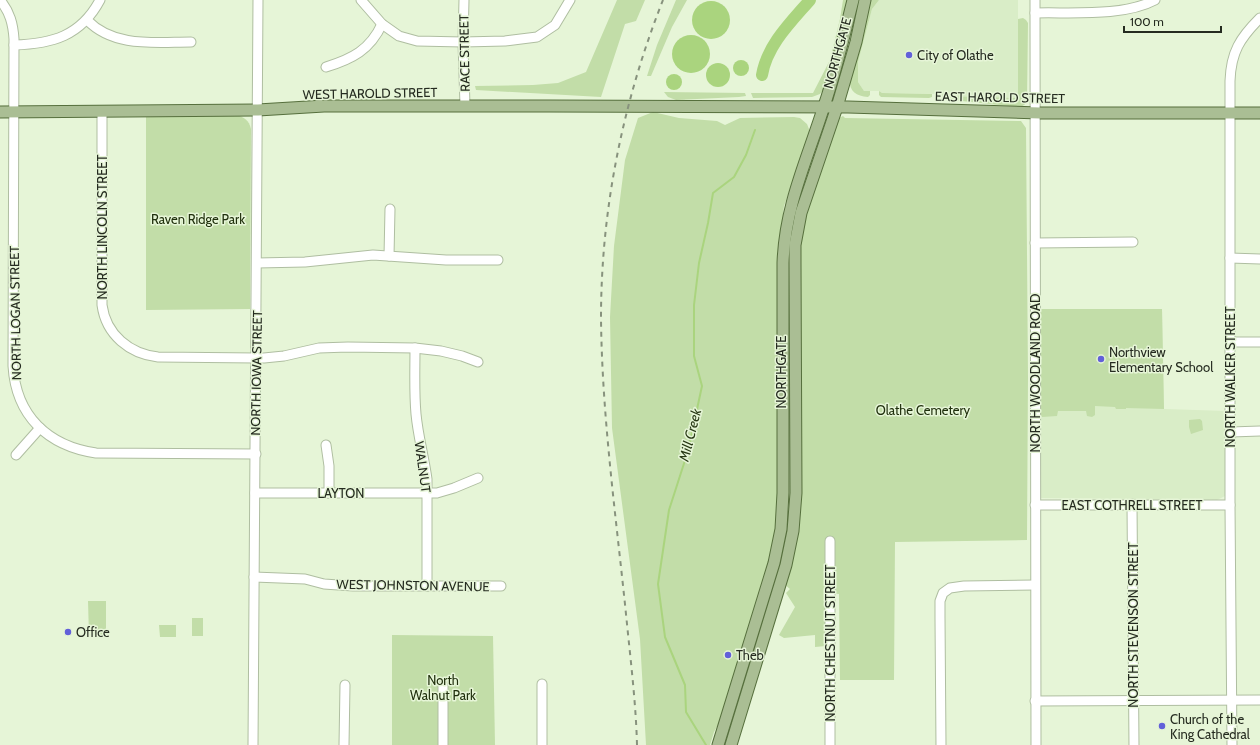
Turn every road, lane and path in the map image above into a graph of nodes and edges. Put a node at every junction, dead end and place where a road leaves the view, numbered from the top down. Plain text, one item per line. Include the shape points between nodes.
1 (0, 0) edge
2 (100, 0) edge
3 (258, 0) edge
4 (361, 0) edge
5 (464, 0) edge
6 (570, 0) edge
7 (853, 0) edge
8 (866, 0) edge
9 (1035, 0) edge
10 (1155, 0) edge
11 (1035, 13) junction
12 (1260, 18) edge
13 (87, 20) junction
14 (382, 24) junction
15 (191, 42) dead end
16 (462, 42) junction
17 (14, 45) junction
18 (326, 67) dead end
19 (465, 106) junction
20 (740, 107) joint
21 (824, 107) junction
22 (837, 107) junction
23 (258, 110) junction
24 (0, 112) edge
25 (14, 112) junction
26 (102, 112) junction
27 (1035, 113) junction
28 (1230, 113) junction
29 (1260, 113) edge
30 (390, 209) dead end
31 (1133, 242) dead end
32 (1035, 243) junction
33 (389, 256) junction
34 (1230, 258) junction
35 (1260, 259) edge
36 (498, 260) dead end
37 (257, 263) junction
38 (1230, 342) junction
39 (1260, 342) edge
40 (415, 348) junction
41 (257, 358) junction
42 (478, 362) dead end
43 (40, 428) junction
44 (1260, 431) edge
45 (1231, 432) junction
46 (326, 445) dead end
47 (256, 454) junction
48 (16, 455) dead end
49 (478, 478) dead end
50 (329, 492) junction
51 (255, 493) junction
52 (427, 494) junction
53 (1132, 504) junction
54 (1035, 505) junction
55 (1230, 505) junction
56 (830, 541) dead end
57 (254, 577) junction
58 (1034, 585) junction
59 (427, 586) junction
60 (501, 586) dead end
61 (542, 684) dead end
62 (345, 685) dead end
63 (443, 686) dead end
64 (1134, 700) junction
65 (1232, 700) junction
66 (1260, 700) edge
67 (1036, 701) junction
68 (719, 743) edge
69 (253, 745) edge
70 (344, 745) edge
71 (443, 745) edge
72 (542, 745) edge
73 (731, 745) edge
74 (830, 745) edge
75 (941, 745) edge
76 (1036, 745) edge
77 (1134, 745) edge
78 (1232, 745) edge

1 - 17 street, NORTH LOGAN STREET via 9,12 13,24
2 - 13 street
3 - 23 street, NORTH IOWA STREET
4 - 14 street
5 - 16 street, RACE STREET
6 - 16 street via 556,25 537,37
7 - 21 main road, NORTHGATE
8 - 22 main road, NORTHGATE
9 - 11 street, NORTH WOODLAND ROAD
10 - 11 street via 1122,11
11 - 27 street, NORTH WOODLAND ROAD
12 - 28 street, NORTH WALKER STREET via 1241,38 1233,55 1230,70
13 - 15 street via 101,32 123,40
13 - 17 street via 67,35 52,41
14 - 16 street via 399,36 417,41
14 - 18 street via 376,37 362,50 346,60
16 - 19 street, RACE STREET
17 - 25 street, NORTH LOGAN STREET
19 - 20 main road, WEST HAROLD STREET
19 - 23 main road, WEST HAROLD STREET via 324,106
20 - 21 main road, EAST HAROLD STREET
21 - 22 main road, EAST HAROLD STREET
21 - 68 main road, NORTHGATE via 794,193 783,244 784,493 779,545
22 - 27 main road, EAST HAROLD STREET
22 - 73 main road, NORTHGATE via 806,196 795,245 796,493 793,531 786,565
23 - 26 main road, WEST HAROLD STREET
23 - 37 street, NORTH IOWA STREET
24 - 25 main road, WEST HAROLD STREET
25 - 26 main road, WEST HAROLD STREET
25 - 43 street, NORTH LOGAN STREET via 13,374 23,405
26 - 41 street, NORTH LINCOLN STREET via 101,298 104,315 111,330 129,348 152,356
27 - 28 main road, EAST HAROLD STREET
27 - 32 street, NORTH WOODLAND ROAD
28 - 29 main road, EAST HAROLD STREET
28 - 34 street, NORTH WALKER STREET
30 - 33 street
31 - 32 street
32 - 54 street, NORTH WOODLAND ROAD
33 - 36 street
33 - 37 street
34 - 35 street
34 - 38 street, NORTH WALKER STREET
37 - 41 street, NORTH IOWA STREET
38 - 39 street
38 - 45 street, NORTH WALKER STREET
40 - 41 street, NORTH LINCOLN STREET via 327,348
40 - 42 street, NORTH LINCOLN STREET via 450,352
40 - 52 street, WALNUT via 416,414 425,464
41 - 47 street, NORTH IOWA STREET
43 - 47 street, NORTH LOGAN STREET via 63,444 80,451 96,453
43 - 48 street
44 - 45 street
45 - 55 street, NORTH WALKER STREET
46 - 50 street
47 - 51 street, NORTH IOWA STREET
49 - 52 street, LAYTON via 454,488
50 - 51 street, LAYTON
50 - 52 street, LAYTON
51 - 57 street, NORTH IOWA STREET
52 - 59 street, WALNUT
53 - 54 street, EAST COTHRELL STREET
53 - 55 street, EAST COTHRELL STREET
53 - 64 street, NORTH STEVENSON STREET
54 - 58 street, NORTH WOODLAND ROAD
55 - 65 street, NORTH WALKER STREET
56 - 74 street, NORTH CHESTNUT STREET
57 - 59 street, WEST JOHNSTON AVENUE via 305,579 324,584 353,586
57 - 69 street, NORTH IOWA STREET
58 - 67 street, NORTH WOODLAND ROAD
58 - 75 street via 964,586 950,588 943,593 940,601
59 - 60 street, WEST JOHNSTON AVENUE
61 - 72 street
62 - 70 street
63 - 71 street
64 - 65 street
64 - 67 street
64 - 77 street, NORTH STEVENSON STREET
65 - 66 street
65 - 78 street, NORTH WALKER STREET
67 - 76 street, NORTH WOODLAND ROAD

